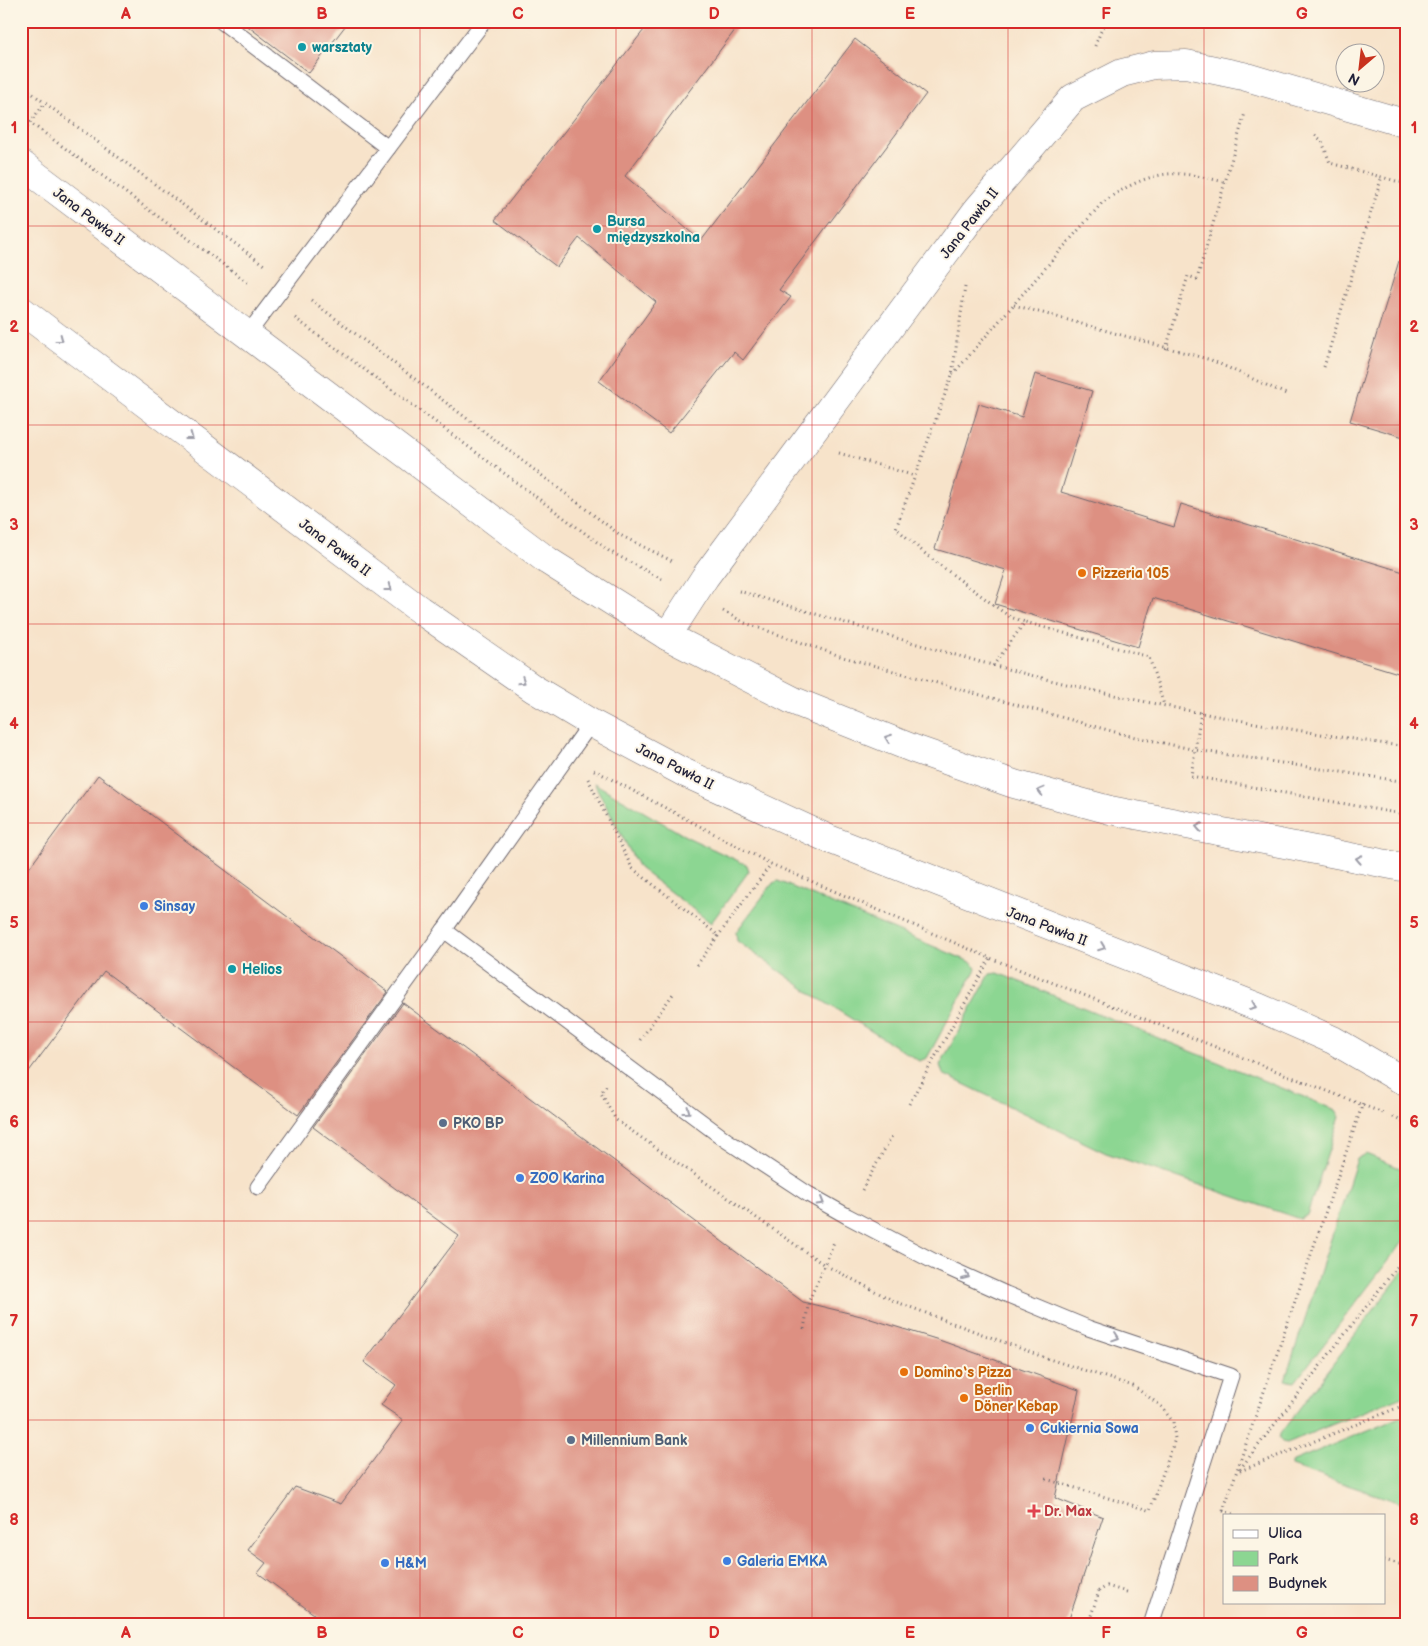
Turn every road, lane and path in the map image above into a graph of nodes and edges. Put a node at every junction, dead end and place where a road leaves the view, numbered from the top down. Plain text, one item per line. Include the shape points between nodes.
1 (221, 21) edge
2 (484, 21) edge
3 (21, 85) edge
4 (45, 103) junction
5 (1247, 105) dead end
6 (21, 116) edge
7 (30, 122) junction
8 (1407, 124) edge
9 (1310, 131) dead end
10 (21, 134) edge
11 (388, 148) junction
12 (21, 164) edge
13 (1382, 176) junction
14 (1225, 182) junction
15 (1407, 184) edge
16 (287, 282) junction
17 (966, 282) dead end
18 (273, 301) junction
19 (1014, 305) junction
20 (21, 310) edge
21 (247, 335) junction
22 (1166, 349) junction
23 (1324, 367) dead end
24 (952, 375) junction
25 (1286, 394) dead end
26 (837, 453) dead end
27 (915, 476) junction
28 (699, 586) junction
29 (1025, 622) junction
30 (667, 636) junction
31 (993, 666) junction
32 (1164, 704) junction
33 (1201, 712) junction
34 (591, 723) junction
35 (1407, 747) edge
36 (1196, 750) junction
37 (584, 771) dead end
38 (1407, 782) edge
39 (1407, 815) edge
40 (771, 864) dead end
41 (1407, 868) edge
42 (444, 930) junction
43 (719, 936) junction
44 (990, 958) dead end
45 (697, 965) dead end
46 (673, 994) dead end
47 (636, 1046) dead end
48 (611, 1080) dead end
49 (1407, 1083) edge
50 (1363, 1103) dead end
51 (909, 1104) dead end
52 (258, 1187) dead end
53 (1407, 1254) edge
54 (1407, 1404) edge
55 (1238, 1471) junction
56 (1046, 1479) dead end
57 (1192, 1500) junction
58 (1150, 1510) junction
59 (1223, 1511) junction
60 (1234, 1514) edge
61 (1386, 1561) edge
62 (1407, 1566) edge
63 (1135, 1594) dead end
64 (1088, 1625) edge
65 (1151, 1625) edge

1 - 11 lane
2 - 11 lane
3 - 4 path
4 - 7 path
4 - 16 path
5 - 14 path
6 - 7 path
7 - 10 path
7 - 18 path
8 - 28 main road, Jana Pawła II via 1243,76 1186,64 1154,65 1122,73 1073,98 977,210
9 - 13 path via 1322,141 1330,163
11 - 16 lane
12 - 21 main road, Jana Pawła II
13 - 15 path
13 - 23 path
14 - 19 path via 1180,174 1147,179 1121,189 1102,204
14 - 22 path via 1197,279 1188,276
16 - 18 lane
16 - 28 path via 620,535
17 - 24 path
18 - 21 lane
18 - 28 path via 609,551
19 - 22 path
19 - 24 path
20 -> 34 main road, Jana Pawła II via 420,610 534,689
21 - 30 main road, Jana Pawła II via 548,561
22 - 25 path via 1211,360
24 - 27 path
26 - 27 path
27 - 29 path via 896,528 929,557 1010,617
28 - 30 main road, Jana Pawła II
28 - 31 path via 727,588
28 - 36 path via 745,623 843,658 1126,735
29 - 31 path
29 - 32 path via 1149,657
41 -> 30 main road, Jana Pawła II via 1110,810 1014,784 914,749 794,701
31 - 32 path
32 - 33 path
33 - 35 path via 1280,728
33 - 36 path
34 - 42 lane
34 -> 49 main road, Jana Pawła II via 683,772 828,838 1258,1007 1333,1040
36 - 38 path
36 - 39 path via 1191,776
37 - 43 path via 632,868
40 - 43 path
42 - 52 lane
42 -> 57 lane via 726,1140 808,1194 935,1262 1088,1328 1231,1376
43 - 45 path
44 - 51 path
46 - 47 path
48 - 58 path via 601,1093 616,1120 823,1264 894,1300 1046,1358 1133,1386 1160,1405 1173,1422 1175,1440
50 - 55 path
53 - 55 path
54 - 55 path
55 - 59 path
56 - 58 path
57 - 58 path via 1160,1513
57 - 59 path
57 - 65 lane
59 - 60 path
61 - 62 path
63 - 64 path via 1107,1586 1099,1591

